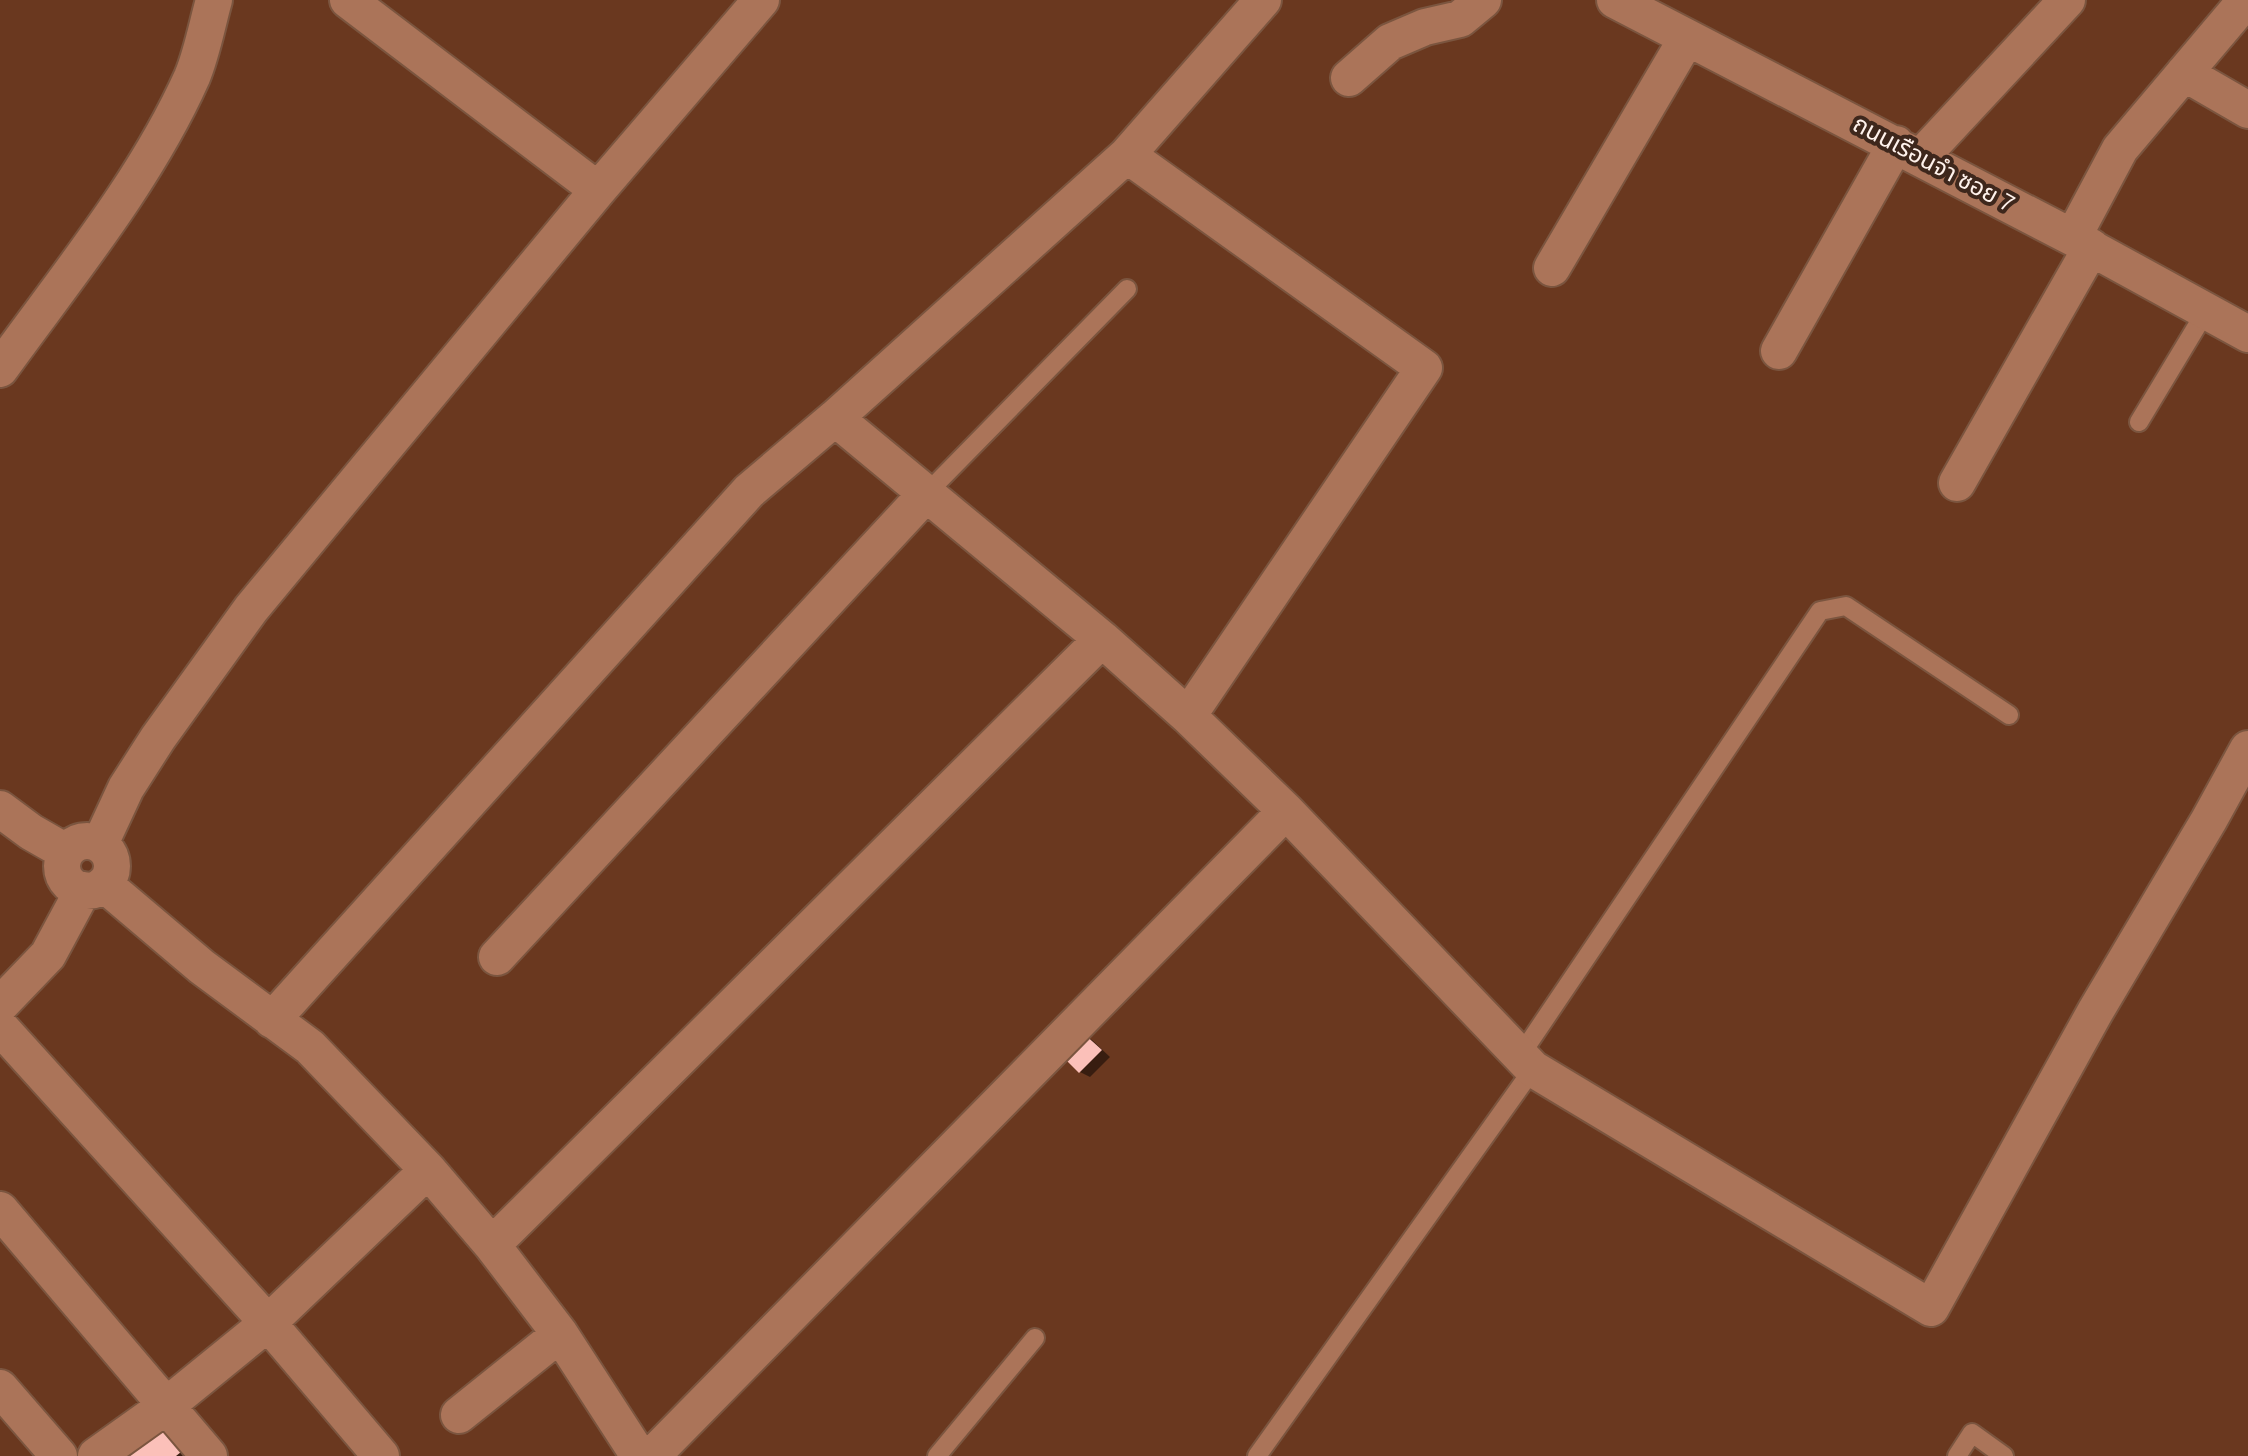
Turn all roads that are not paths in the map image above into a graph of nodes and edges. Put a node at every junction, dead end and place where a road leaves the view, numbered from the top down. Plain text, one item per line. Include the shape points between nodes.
1 (214, 0) edge
2 (348, 0) edge
3 (761, 0) edge
4 (1263, 0) edge
5 (1483, 0) edge
6 (2067, 0) edge
7 (2246, 0) edge
8 (1636, 5) edge
9 (1687, 38) junction
10 (2184, 73) junction
11 (1349, 78) dead end
12 (2248, 110) edge
13 (1908, 150) junction
14 (1127, 155) junction
15 (598, 190) junction
16 (2082, 243) junction
17 (1552, 268) dead end
18 (1127, 289) dead end
19 (2206, 311) junction
20 (2248, 334) edge
21 (1779, 351) dead end
22 (0, 369) edge
23 (835, 418) junction
24 (2139, 422) dead end
25 (1957, 483) dead end
26 (927, 493) junction
27 (1102, 639) junction
28 (2009, 715) dead end
29 (1188, 716) junction
30 (2248, 749) edge
31 (0, 809) edge
32 (1286, 811) junction
33 (83, 848) junction
34 (94, 887) junction
35 (497, 957) dead end
36 (0, 1005) edge
37 (272, 1020) junction
38 (0, 1027) edge
39 (1527, 1062) junction
40 (428, 1170) junction
41 (0, 1210) edge
42 (492, 1245) junction
43 (268, 1323) junction
44 (560, 1334) junction
45 (1035, 1338) dead end
46 (0, 1388) edge
47 (166, 1406) junction
48 (459, 1415) dead end
49 (59, 1456) edge
50 (96, 1456) edge
51 (209, 1456) edge
52 (381, 1456) edge
53 (639, 1456) edge
54 (652, 1456) edge
55 (937, 1456) edge
56 (1257, 1456) edge
57 (1957, 1456) edge
58 (2004, 1456) edge

1 - 22 street via 194,73 172,120 131,187
2 - 15 street
3 - 15 street
4 - 14 street
5 - 11 street via 1460,19 1390,42
6 - 13 street
7 - 10 street
8 - 9 street, ถนนเรือนจำ ซอย 7
9 - 13 street, ถนนเรือนจำ ซอย 7
9 - 17 street
10 - 12 street
10 - 16 street via 2120,149
13 - 16 street, ถนนเรือนจำ ซอย 7
13 - 21 street
14 - 23 street
14 - 29 street via 1424,368
15 - 33 street via 251,609
16 - 19 street, ถนนเรือนจำ ซอย 7
16 - 25 street
18 - 26 lane
19 - 20 street, ถนนเรือนจำ ซอย 7
19 - 24 lane
23 - 26 street
23 - 37 street via 749,491
26 - 27 street
26 - 35 street
27 - 29 street
27 - 42 street
28 - 39 lane via 1846,606 1820,611
29 - 32 street
30 - 39 street via 1931,1308
31 - 33 street via 31,832
32 - 39 street
32 - 54 street
33 - 34 street via 62,865 70,885
34 - 36 street via 48,955
34 - 37 street
37 - 40 street via 334,1070
38 - 43 street
39 - 56 lane
40 - 42 street
40 - 43 street
41 - 47 street
42 - 44 street
43 - 47 street
43 - 52 street
44 - 48 street
44 - 53 street
45 - 55 lane
46 - 49 street
47 - 50 street
47 - 51 street
57 - 58 lane via 1972,1433

